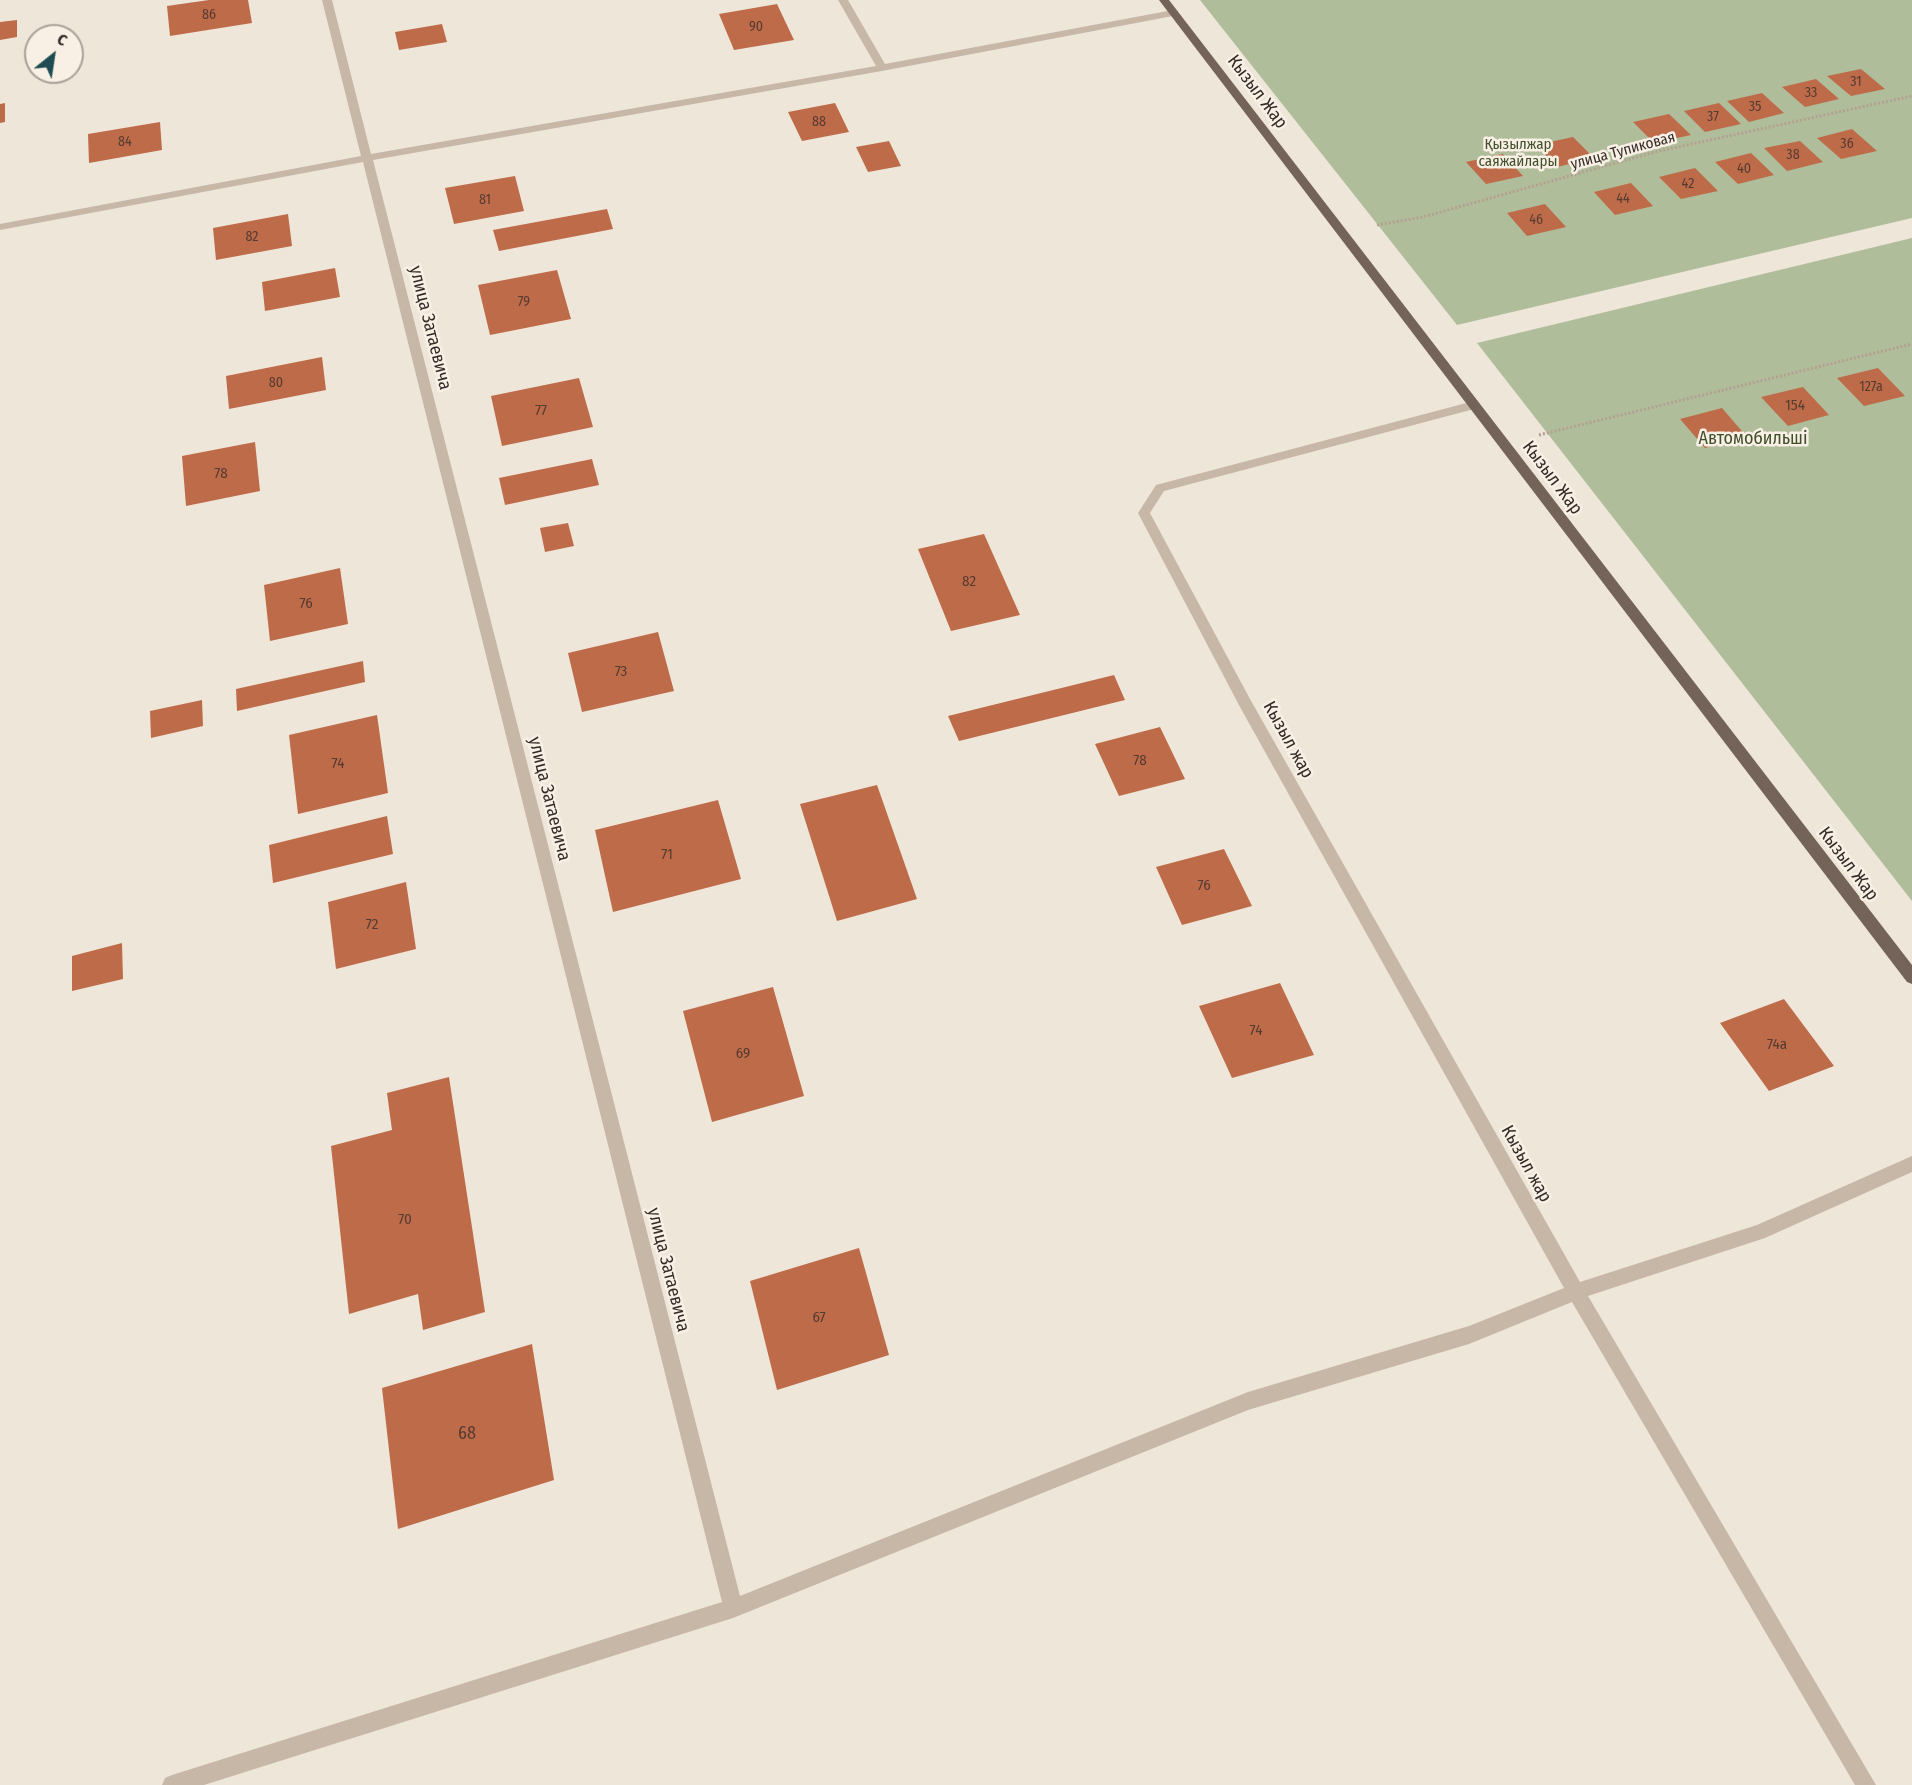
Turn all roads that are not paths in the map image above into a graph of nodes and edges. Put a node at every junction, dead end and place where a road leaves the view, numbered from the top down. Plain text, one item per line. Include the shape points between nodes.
1 (327, 0) edge
2 (843, 0) edge
3 (1164, 0) edge
4 (1173, 13) junction
5 (882, 68) junction
6 (367, 158) junction
7 (0, 227) edge
8 (1474, 405) junction
9 (1912, 977) edge
10 (1912, 1164) edge
11 (1576, 1292) junction
12 (733, 1608) junction
13 (172, 1785) edge
14 (1866, 1785) edge

1 - 6 street, улица Затаевича
2 - 5 street
3 - 4 main road, Кызыл Жар
4 - 5 street
4 - 8 main road, Кызыл Жар
5 - 6 street
6 - 7 street
6 - 12 street, улица Затаевича
8 - 9 main road, Кызыл Жар
8 - 11 street, Кызыл жар via 1160,488 1144,513 1245,703
10 - 11 street via 1759,1232
11 - 12 street via 1469,1335 1248,1401
11 - 14 street
12 - 13 street

